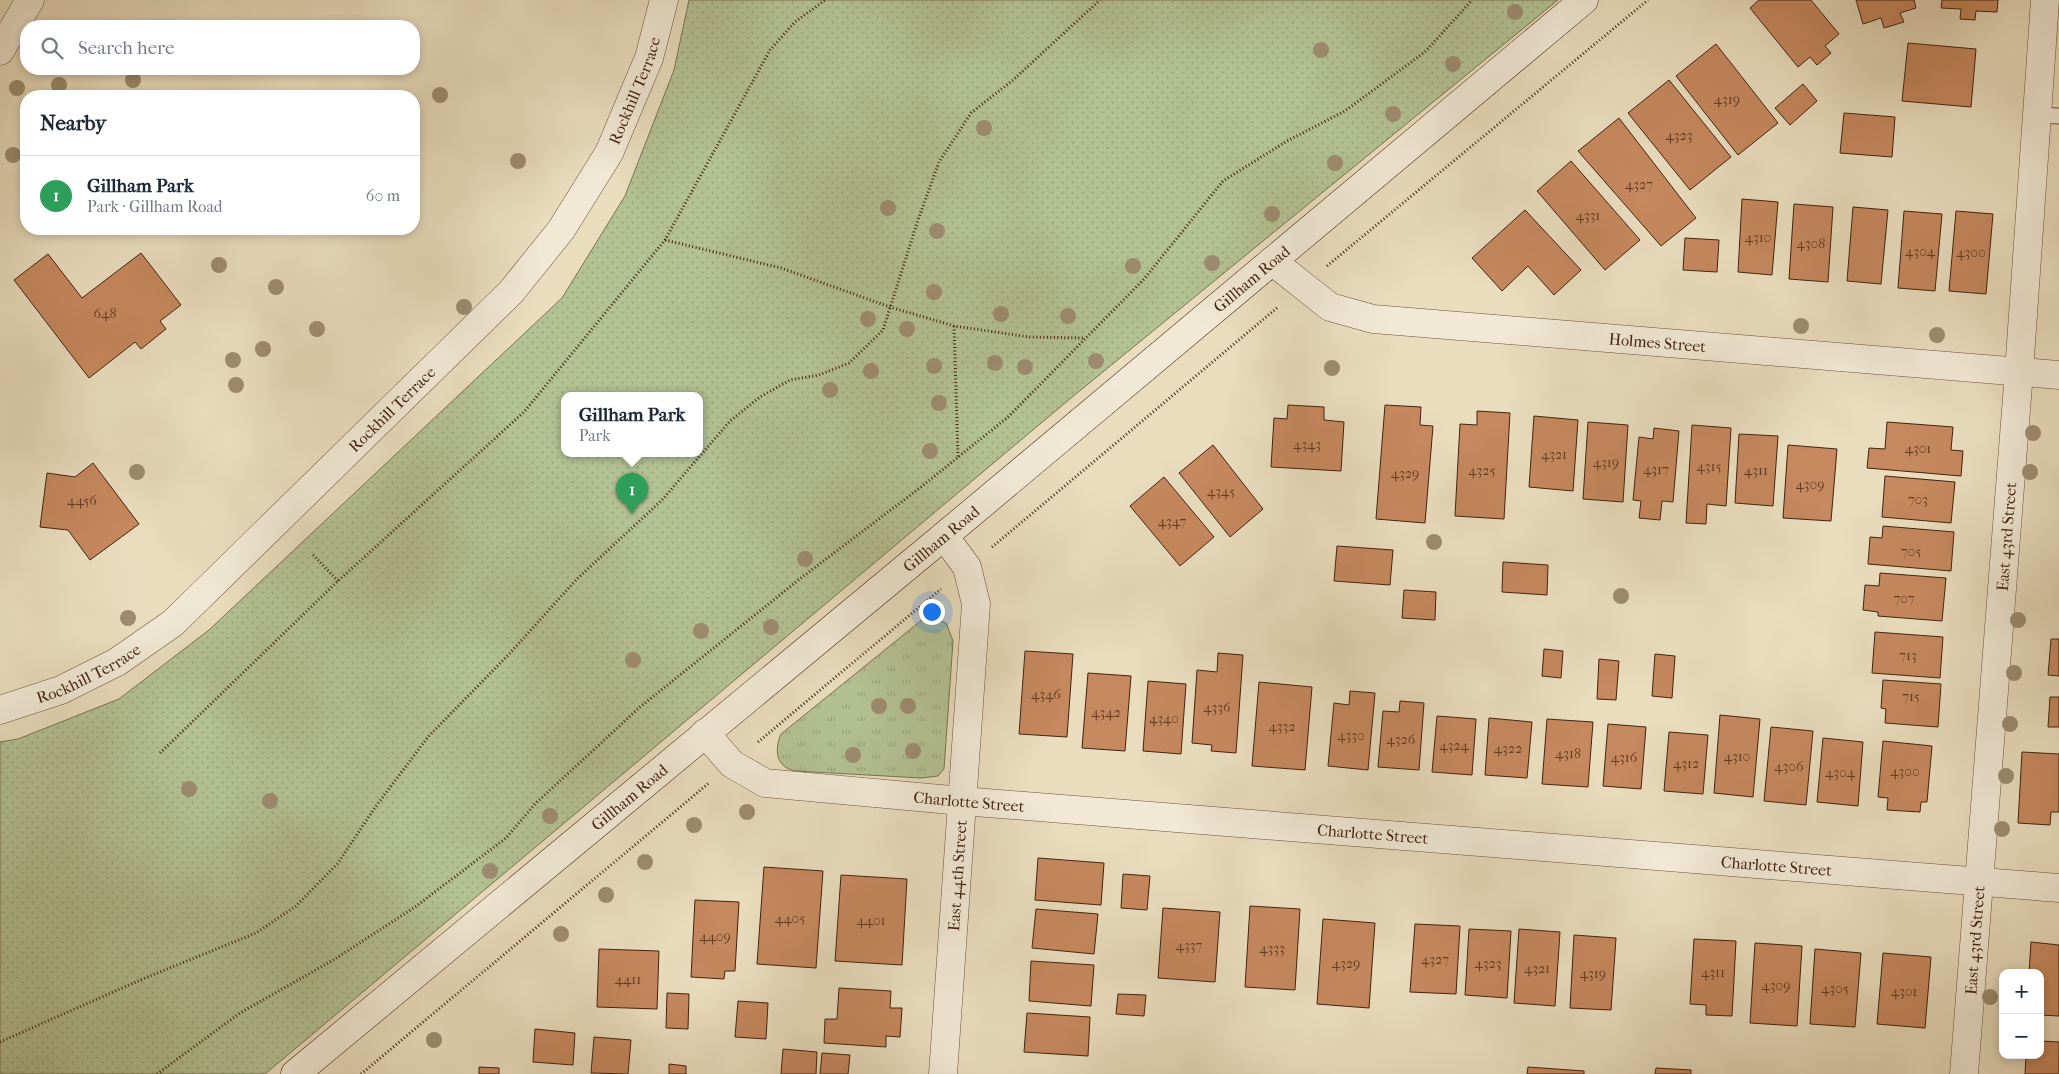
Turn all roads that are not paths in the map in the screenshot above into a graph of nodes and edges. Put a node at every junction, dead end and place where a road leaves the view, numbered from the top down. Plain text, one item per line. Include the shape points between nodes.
1 (30, 0) edge
2 (664, 0) edge
3 (1584, 0) edge
4 (2045, 0) edge
5 (0, 50) edge
6 (2048, 116) edge
7 (1272, 260) junction
8 (2019, 372) junction
9 (2059, 375) edge
10 (944, 536) junction
11 (0, 710) edge
12 (705, 733) junction
13 (962, 801) junction
14 (1979, 882) junction
15 (2059, 888) edge
16 (295, 1074) edge
17 (943, 1074) edge
18 (1964, 1074) edge

1 - 5 street
2 - 11 street, Rockhill Terrace via 649,58 610,153 561,230 511,292 173,623 117,662 61,690
3 - 7 street, Gillham Road
4 - 6 street, East 43rd Street
6 - 8 street, East 43rd Street
7 - 8 street, Holmes Street via 1330,307 1373,319
7 - 10 street, Gillham Road
8 - 9 street, Holmes Street
8 - 14 street, East 43rd Street
10 - 12 street, Gillham Road
10 - 13 street, East 44th Street via 967,567 976,604
12 - 13 street, Charlotte Street via 732,764 766,783
12 - 16 street, Gillham Road
13 - 14 street, Charlotte Street
13 - 17 street, East 44th Street
14 - 15 street, Charlotte Street
14 - 18 street, East 43rd Street

